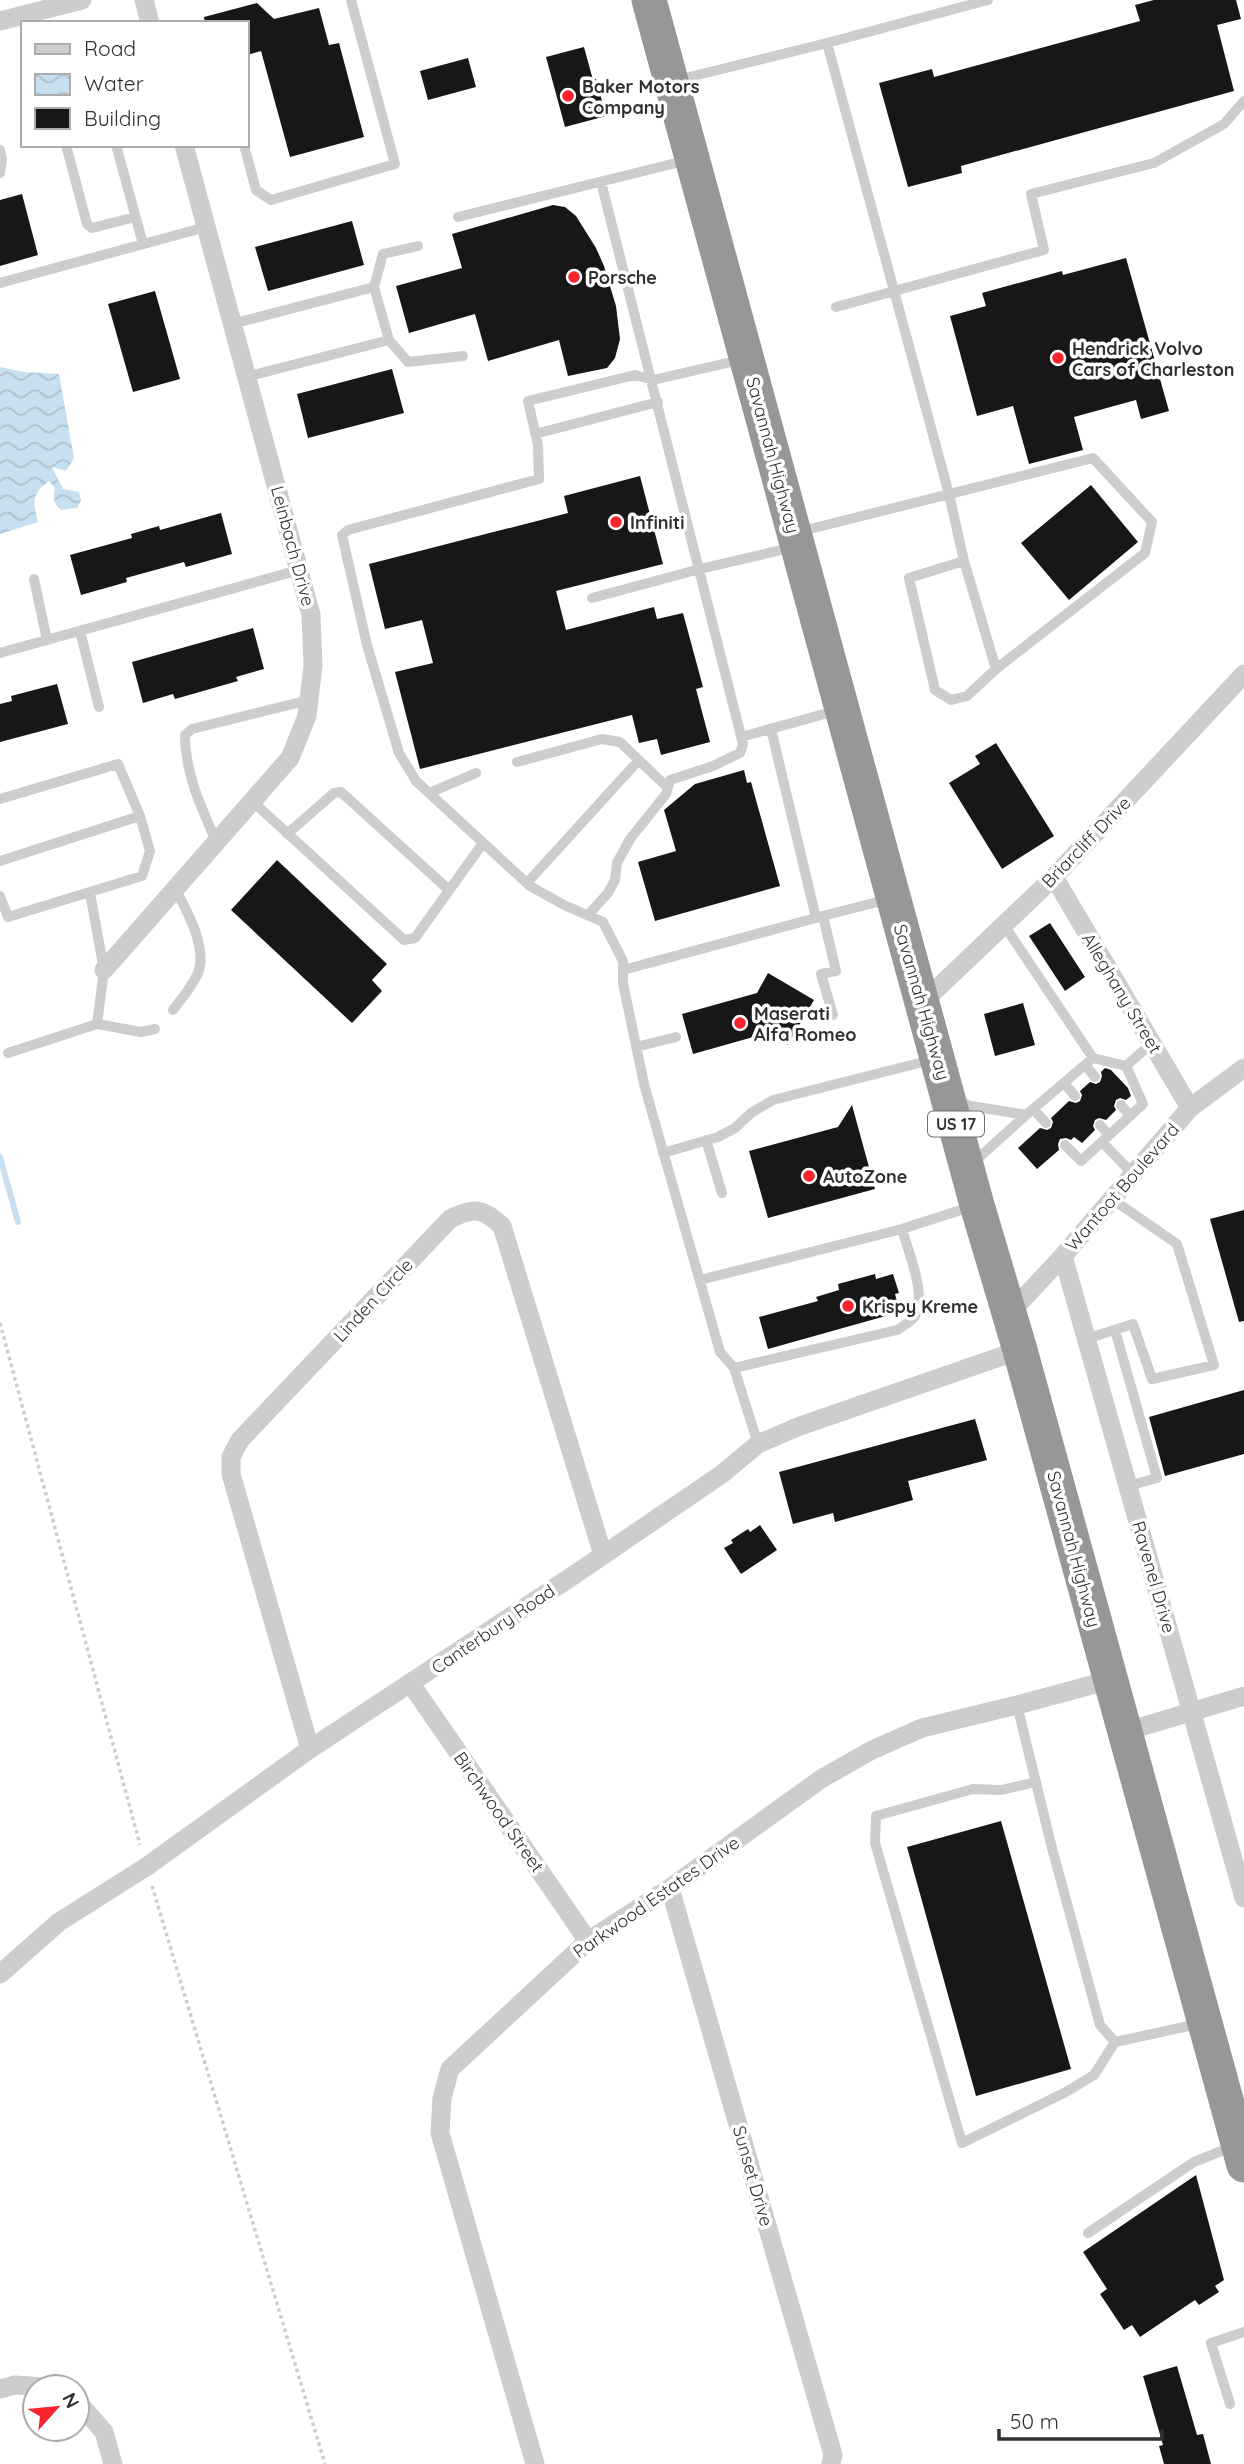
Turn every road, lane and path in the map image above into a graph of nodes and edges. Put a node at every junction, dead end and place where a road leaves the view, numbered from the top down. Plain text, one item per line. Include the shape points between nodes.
1 (82, 0) edge
2 (144, 0) edge
3 (351, 0) edge
4 (649, 0) edge
5 (988, 0) edge
6 (0, 21) edge
7 (149, 21) edge
8 (827, 43) junction
9 (671, 82) junction
10 (1244, 101) edge
11 (67, 147) edge
12 (117, 147) edge
13 (185, 147) edge
14 (245, 147) edge
15 (0, 150) edge
16 (692, 159) junction
17 (0, 173) edge
18 (601, 182) junction
19 (135, 217) junction
20 (458, 217) dead end
21 (206, 227) junction
22 (143, 244) junction
23 (418, 246) dead end
24 (0, 283) edge
25 (374, 287) junction
26 (894, 292) junction
27 (835, 307) dead end
28 (232, 324) junction
29 (389, 340) junction
30 (463, 356) dead end
31 (747, 359) junction
32 (246, 377) junction
33 (653, 380) junction
34 (658, 402) junction
35 (535, 435) junction
36 (949, 494) junction
37 (796, 540) junction
38 (964, 561) junction
39 (700, 569) junction
40 (299, 570) junction
41 (34, 579) dead end
42 (592, 598) dead end
43 (80, 631) junction
44 (47, 640) junction
45 (0, 653) edge
46 (996, 669) junction
47 (1244, 674) edge
48 (309, 700) junction
49 (99, 707) dead end
50 (842, 709) junction
51 (771, 729) junction
52 (741, 737) junction
53 (639, 760) junction
54 (517, 762) dead end
55 (476, 773) dead end
56 (668, 788) junction
57 (429, 793) junction
58 (0, 799) edge
59 (251, 801) junction
60 (140, 817) junction
61 (288, 834) junction
62 (216, 841) junction
63 (483, 843) junction
64 (0, 861) edge
65 (1054, 877) junction
66 (527, 883) junction
67 (175, 888) junction
68 (449, 890) junction
69 (90, 893) junction
70 (0, 896) edge
71 (893, 898) junction
72 (588, 915) junction
73 (819, 917) junction
74 (1004, 925) junction
75 (104, 970) junction
76 (623, 970) junction
77 (922, 1003) junction
78 (173, 1010) dead end
79 (833, 1014) dead end
80 (97, 1024) junction
81 (155, 1029) dead end
82 (676, 1037) dead end
83 (1152, 1043) junction
84 (636, 1047) junction
85 (8, 1052) dead end
86 (938, 1058) junction
87 (1089, 1061) junction
88 (1126, 1066) junction
89 (1244, 1068) edge
90 (1095, 1077) dead end
91 (1064, 1083) junction
92 (948, 1096) junction
93 (1075, 1096) dead end
94 (1121, 1105) dead end
95 (1190, 1108) junction
96 (1030, 1113) junction
97 (1130, 1116) junction
98 (1046, 1123) dead end
99 (1100, 1125) dead end
100 (1106, 1138) junction
101 (706, 1140) junction
102 (1065, 1145) dead end
103 (663, 1153) junction
104 (967, 1167) junction
105 (1133, 1174) junction
106 (722, 1193) dead end
107 (1112, 1199) junction
108 (977, 1205) junction
109 (902, 1229) junction
110 (1063, 1256) junction
111 (700, 1280) junction
112 (1009, 1314) junction
113 (0, 1323) edge
114 (1115, 1330) junction
115 (1086, 1339) junction
116 (1020, 1350) junction
117 (734, 1368) junction
118 (758, 1444) junction
119 (1128, 1486) junction
120 (603, 1555) junction
121 (1110, 1680) junction
122 (411, 1684) junction
123 (1244, 1696) edge
124 (1017, 1705) junction
125 (1192, 1710) junction
126 (1124, 1732) junction
127 (310, 1749) junction
128 (1036, 1782) junction
129 (146, 1867) junction
130 (670, 1888) junction
131 (1244, 1898) edge
132 (588, 1941) junction
133 (0, 1974) edge
134 (1205, 2022) junction
135 (1115, 2042) junction
136 (1241, 2155) edge
137 (1088, 2233) dead end
138 (1244, 2332) edge
139 (21, 2385) edge
140 (0, 2389) edge
141 (1230, 2404) dead end
142 (91, 2418) edge
143 (113, 2464) edge
144 (325, 2464) edge
145 (535, 2464) edge
146 (831, 2464) edge

1 - 6 street
2 - 7 street
3 - 14 lane via 395,164 271,200 256,190
4 - 9 highway, Savannah Highway / US 17
5 - 8 lane
8 - 9 lane
8 - 26 lane
9 - 16 highway, Savannah Highway / US 17
10 - 26 lane via 1224,124 1154,163 1031,194 1044,250
11 - 19 lane via 87,224 92,228
12 - 19 lane
13 - 21 street, Leinbach Drive
15 - 17 lane
16 - 18 lane
16 - 31 highway, Savannah Highway / US 17
18 - 20 lane
18 - 33 lane
19 - 22 lane
21 - 22 lane
21 - 28 street, Leinbach Drive
22 - 24 lane
23 - 25 lane via 383,254
25 - 28 lane
25 - 29 lane
26 - 27 lane
26 - 36 lane
28 - 32 street, Leinbach Drive
29 - 30 lane via 408,362
29 - 32 lane
31 - 33 lane
31 - 37 highway, Savannah Highway / US 17
32 - 40 street, Leinbach Drive
33 - 34 lane
33 - 35 lane via 635,375 528,401
34 - 35 lane
34 - 39 lane
35 - 57 lane via 539,479 348,530 342,536 367,645 399,753
36 - 37 lane
36 - 38 lane
36 - 46 lane via 1093,458 1152,522 1145,553
37 - 39 lane
37 - 50 highway, Savannah Highway / US 17
38 - 46 lane
38 - 46 lane via 909,578 935,690 951,700 967,696
39 - 42 lane
39 - 52 lane
40 - 43 lane
40 - 48 street, Leinbach Drive via 311,615
41 - 44 lane
43 - 44 lane
43 - 49 lane
44 - 45 lane
47 - 65 street, Briarcliff Drive
48 - 59 street, Leinbach Drive via 290,758
48 - 62 lane via 192,729 186,735 196,797
50 - 51 lane
50 - 71 highway, Savannah Highway / US 17
51 - 52 lane
51 - 73 lane
52 - 56 lane via 740,753 670,780
53 - 54 lane via 620,742 602,739
53 - 56 lane
53 - 66 lane
55 - 57 lane
56 - 72 lane via 630,839 608,893
57 - 63 lane
58 - 60 lane via 118,764
59 - 61 lane
59 - 62 street, Leinbach Drive
60 - 64 lane
60 - 69 lane via 150,851 142,876
61 - 68 lane via 334,793 341,792
61 - 68 lane via 404,940 415,938
62 - 67 street, Leinbach Drive
63 - 66 lane
63 - 68 lane
65 - 74 street, Briarcliff Drive
65 - 83 street, Alleghany Street
66 - 72 lane
67 - 75 street, Leinbach Drive
67 - 78 lane via 198,939 199,970
69 - 70 lane via 8,918
69 - 75 lane
71 - 73 lane
71 - 77 highway, Savannah Highway / US 17
72 - 76 lane via 603,922
73 - 76 lane
73 - 79 lane via 836,971 821,974
74 - 77 street, Briarcliff Drive
74 - 87 lane
75 - 80 lane
76 - 84 lane
77 - 86 highway, Savannah Highway / US 17
80 - 81 lane via 141,1032
80 - 85 lane
82 - 84 lane
83 - 88 lane
83 - 95 street, Alleghany Street
84 - 103 lane
86 - 92 highway, Savannah Highway / US 17
86 - 101 lane via 773,1100 735,1128
87 - 88 lane
87 - 90 lane
87 - 91 lane
88 - 97 lane via 1143,1104
89 - 95 street, Wantoot Boulevard
91 - 93 lane
91 - 96 lane
92 - 96 lane via 971,1106
92 - 104 highway, Savannah Highway / US 17
94 - 97 lane
95 - 105 street, Wantoot Boulevard
96 - 98 lane
96 - 104 lane
97 - 100 lane
99 - 100 lane
100 - 102 lane via 1081,1161
100 - 105 lane
101 - 103 lane
101 - 106 lane
103 - 111 lane
104 - 108 highway, Savannah Highway / US 17
105 - 107 street, Wantoot Boulevard
107 - 110 street, Wantoot Boulevard
107 - 114 lane via 1177,1244 1214,1365 1152,1379 1133,1324
108 - 109 lane
108 - 112 highway, Savannah Highway / US 17
109 - 111 lane
109 - 117 lane via 920,1292 914,1319 897,1330
110 - 112 street, Wantoot Boulevard
110 - 115 street, Ravenel Drive
111 - 117 lane via 719,1352
112 - 116 highway, Savannah Highway / US 17
113 - 129 path
114 - 115 lane
114 - 119 lane via 1157,1478
115 - 119 street, Ravenel Drive
116 - 118 street, Canterbury Road
116 - 121 highway, Savannah Highway / US 17
117 - 118 lane
118 - 120 street, Canterbury Road
119 - 125 street, Ravenel Drive
120 - 122 street, Canterbury Road
120 - 127 street, Linden Circle via 502,1226 490,1214 465,1212 450,1219 240,1440 231,1457 231,1474
121 - 124 street, Parkwood Estates Drive
121 - 126 highway, Savannah Highway / US 17
122 - 127 street, Canterbury Road
122 - 132 street, Birchwood Street
123 - 125 street
124 - 128 lane
124 - 130 street, Parkwood Estates Drive via 922,1728 872,1750 821,1779
125 - 126 street
125 - 131 street, Ravenel Drive
126 - 134 highway, Savannah Highway / US 17
127 - 129 street, Canterbury Road
128 - 135 lane via 1100,2025
128 - 135 lane via 1002,1790 973,1789 876,1816 875,1843 962,2143 1094,2075
129 - 133 street, Canterbury Road via 59,1922
129 - 144 path
130 - 132 street, Parkwood Estates Drive
130 - 146 street, Sunset Drive via 833,2455
132 - 145 street, Parkwood Estates Drive via 450,2069 442,2098 440,2133
134 - 135 lane
134 - 136 highway, Savannah Highway / US 17
136 - 137 lane via 1194,2162
138 - 141 lane via 1211,2343
139 - 140 street
142 - 143 street via 104,2432

